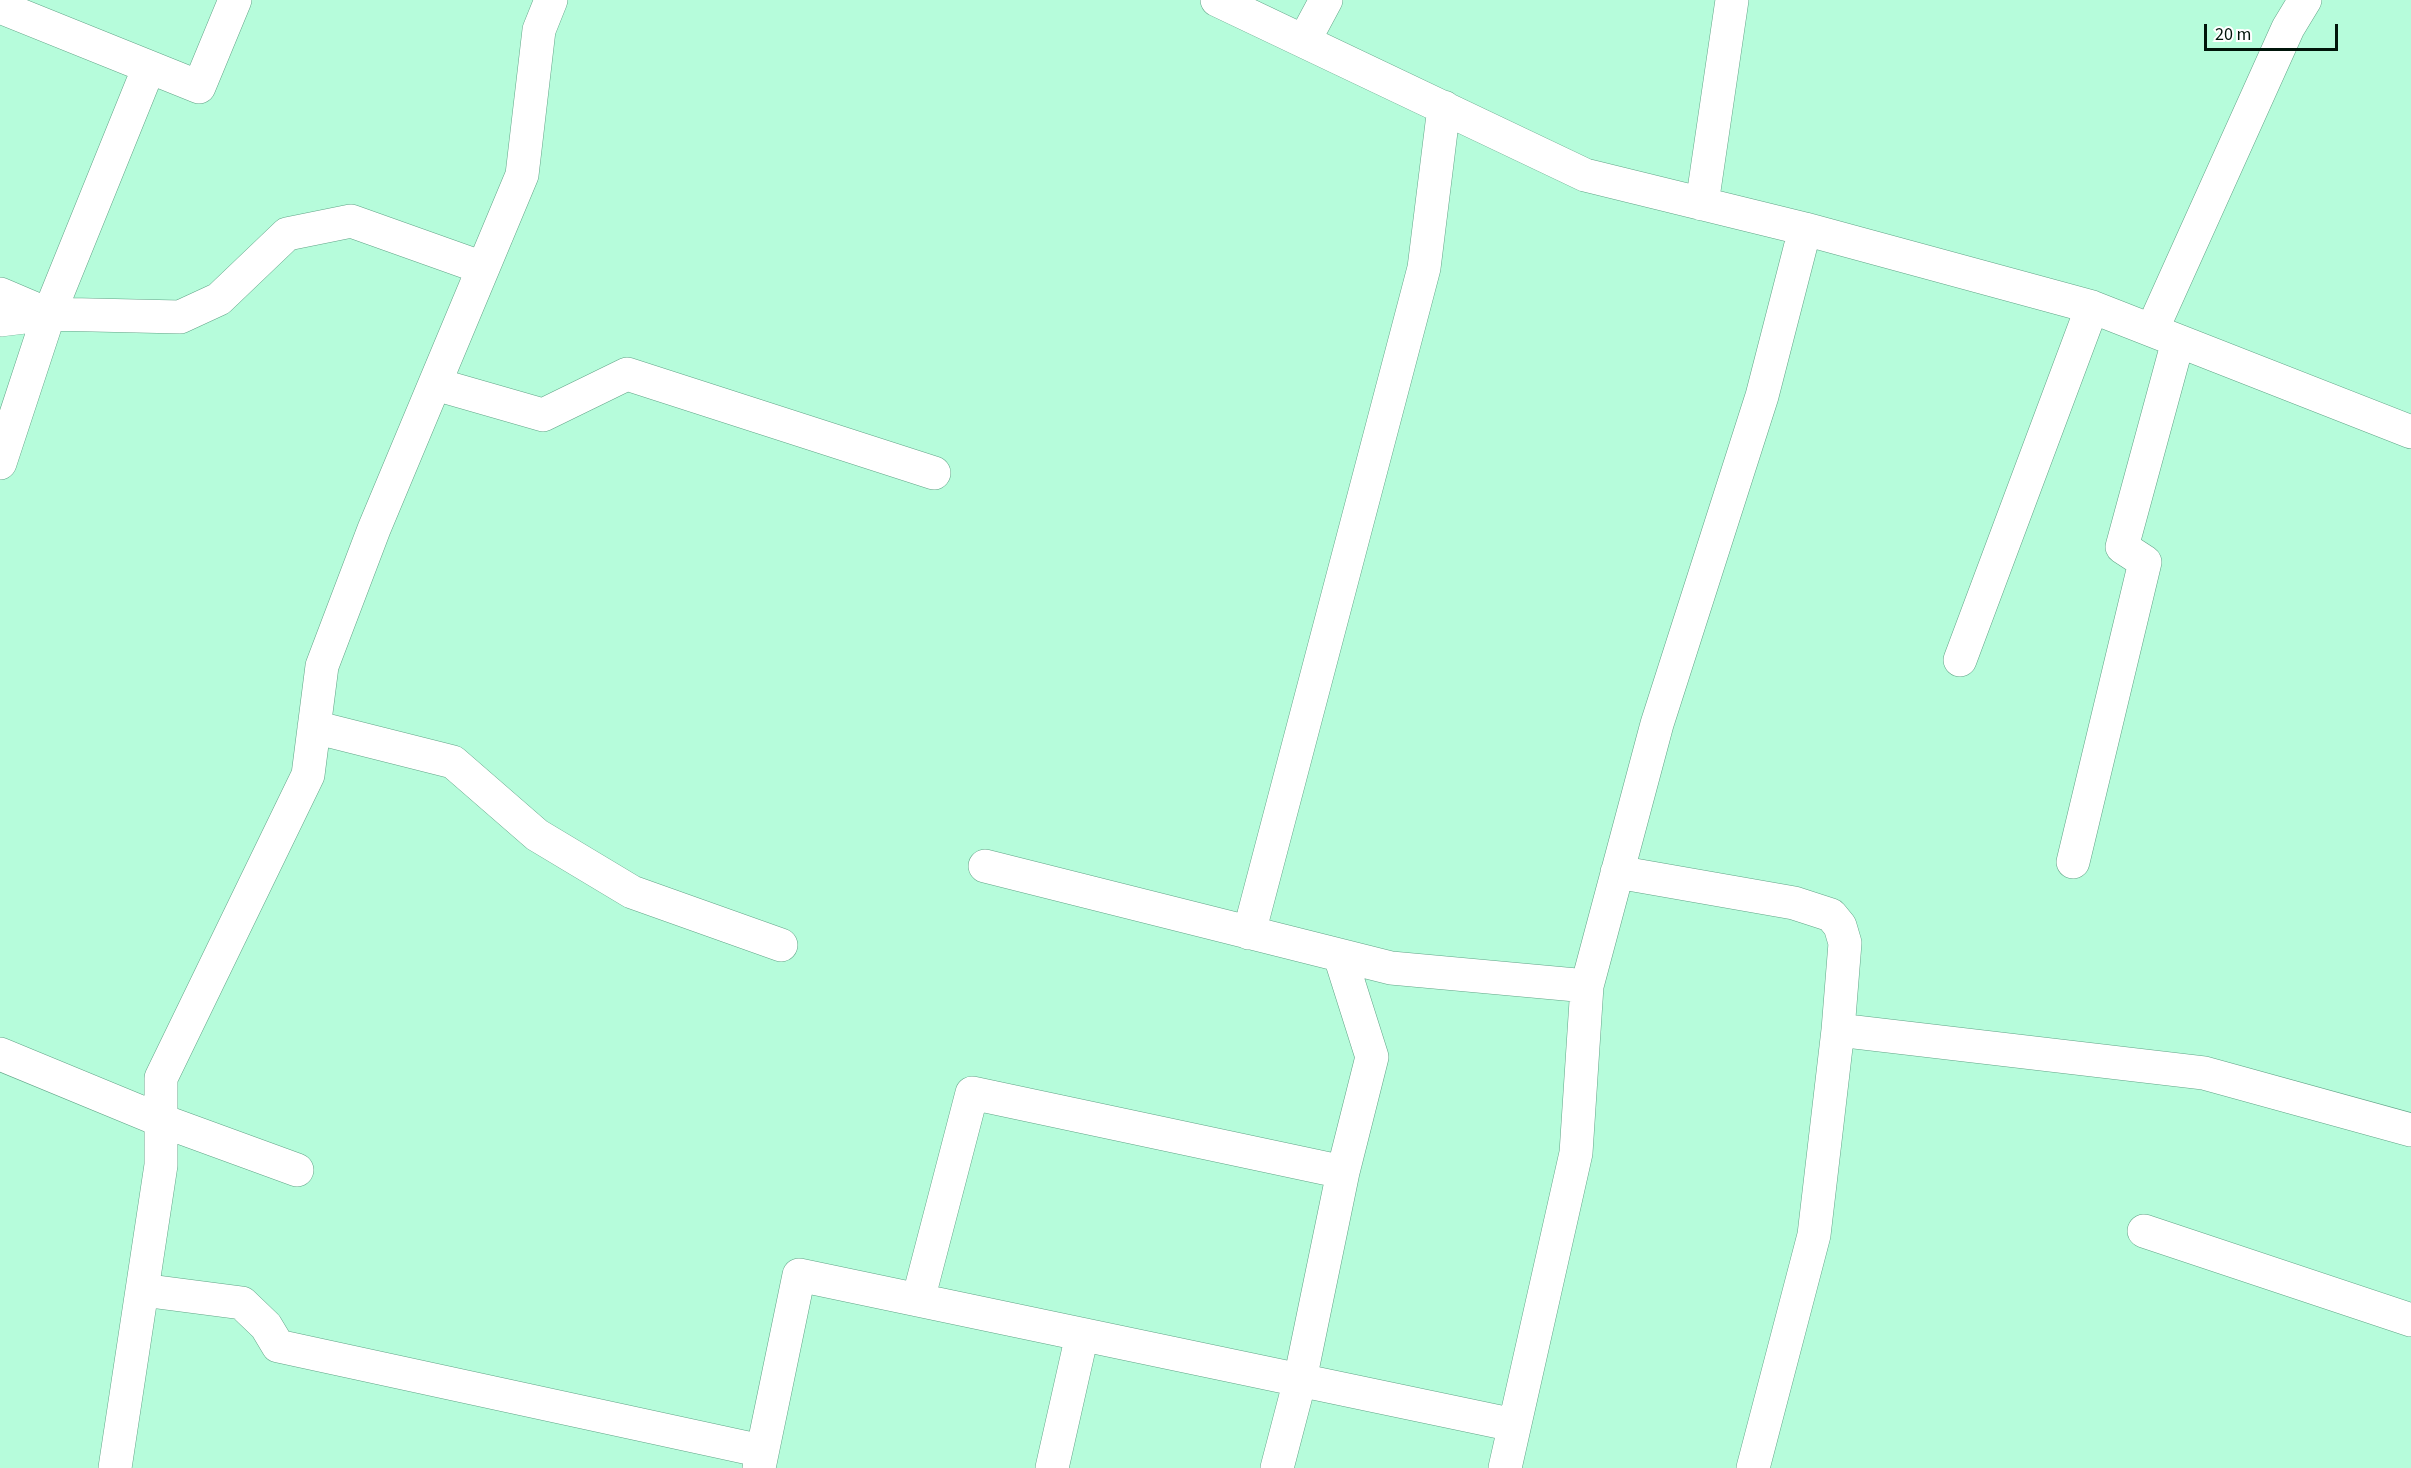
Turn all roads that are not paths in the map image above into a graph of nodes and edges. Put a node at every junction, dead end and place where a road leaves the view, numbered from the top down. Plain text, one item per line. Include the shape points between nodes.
1 (235, 0) edge
2 (551, 0) edge
3 (1217, 0) edge
4 (1326, 0) edge
5 (1732, 0) edge
6 (2305, 0) edge
7 (0, 7) edge
8 (1304, 41) junction
9 (149, 67) junction
10 (1444, 108) junction
11 (1702, 204) junction
12 (1805, 229) junction
13 (483, 268) junction
14 (0, 294) edge
15 (2092, 307) junction
16 (49, 314) junction
17 (0, 320) edge
18 (2165, 335) junction
19 (435, 384) junction
20 (2411, 432) edge
21 (0, 464) edge
22 (934, 473) dead end
23 (1960, 660) dead end
24 (314, 727) junction
25 (2073, 862) dead end
26 (985, 866) dead end
27 (1617, 872) junction
28 (1250, 933) junction
29 (781, 945) dead end
30 (1340, 956) junction
31 (1587, 986) junction
32 (1838, 1030) junction
33 (0, 1054) edge
34 (160, 1120) junction
35 (2411, 1130) edge
36 (297, 1170) dead end
37 (1342, 1172) junction
38 (2144, 1231) dead end
39 (142, 1290) junction
40 (918, 1300) junction
41 (2411, 1320) edge
42 (1082, 1335) junction
43 (1300, 1380) junction
44 (1514, 1425) junction
45 (761, 1460) edge
46 (115, 1468) edge
47 (1052, 1468) edge
48 (1277, 1468) edge
49 (1505, 1468) edge
50 (1753, 1468) edge

1 - 9 street via 198,87
2 - 13 street via 539,30 522,175
3 - 8 street
4 - 8 street
5 - 11 street
6 - 18 street via 2288,28
7 - 9 street
8 - 10 street
9 - 16 street
10 - 11 street via 1585,175
10 - 28 street via 1424,268
11 - 12 street
12 - 15 street
12 - 27 street via 1762,396 1657,724
13 - 16 street via 351,221 287,234 219,299 180,317
13 - 19 street
14 - 16 street
15 - 18 street
15 - 23 street
16 - 17 street
16 - 21 street
18 - 20 street
18 - 25 street via 2122,547 2145,562
19 - 22 street via 543,415 627,374
19 - 24 street via 322,666
24 - 29 street via 453,762 537,835 632,892
24 - 34 street via 308,775 161,1078
26 - 28 street
27 - 31 street
27 - 32 street via 1794,903 1831,915 1840,926 1845,943
28 - 30 street
30 - 31 street via 1391,968
30 - 37 street via 1372,1057
31 - 44 street via 1576,1153
32 - 35 street via 2204,1073
32 - 50 street via 1814,1235
33 - 34 street
34 - 36 street
34 - 39 street via 161,1164
37 - 40 street via 972,1094
37 - 43 street
38 - 41 street
39 - 45 street via 242,1303 266,1326 278,1346
39 - 46 street
40 - 42 street
40 - 45 street via 799,1275
42 - 43 street
42 - 47 street
43 - 44 street
43 - 48 street
44 - 49 street

